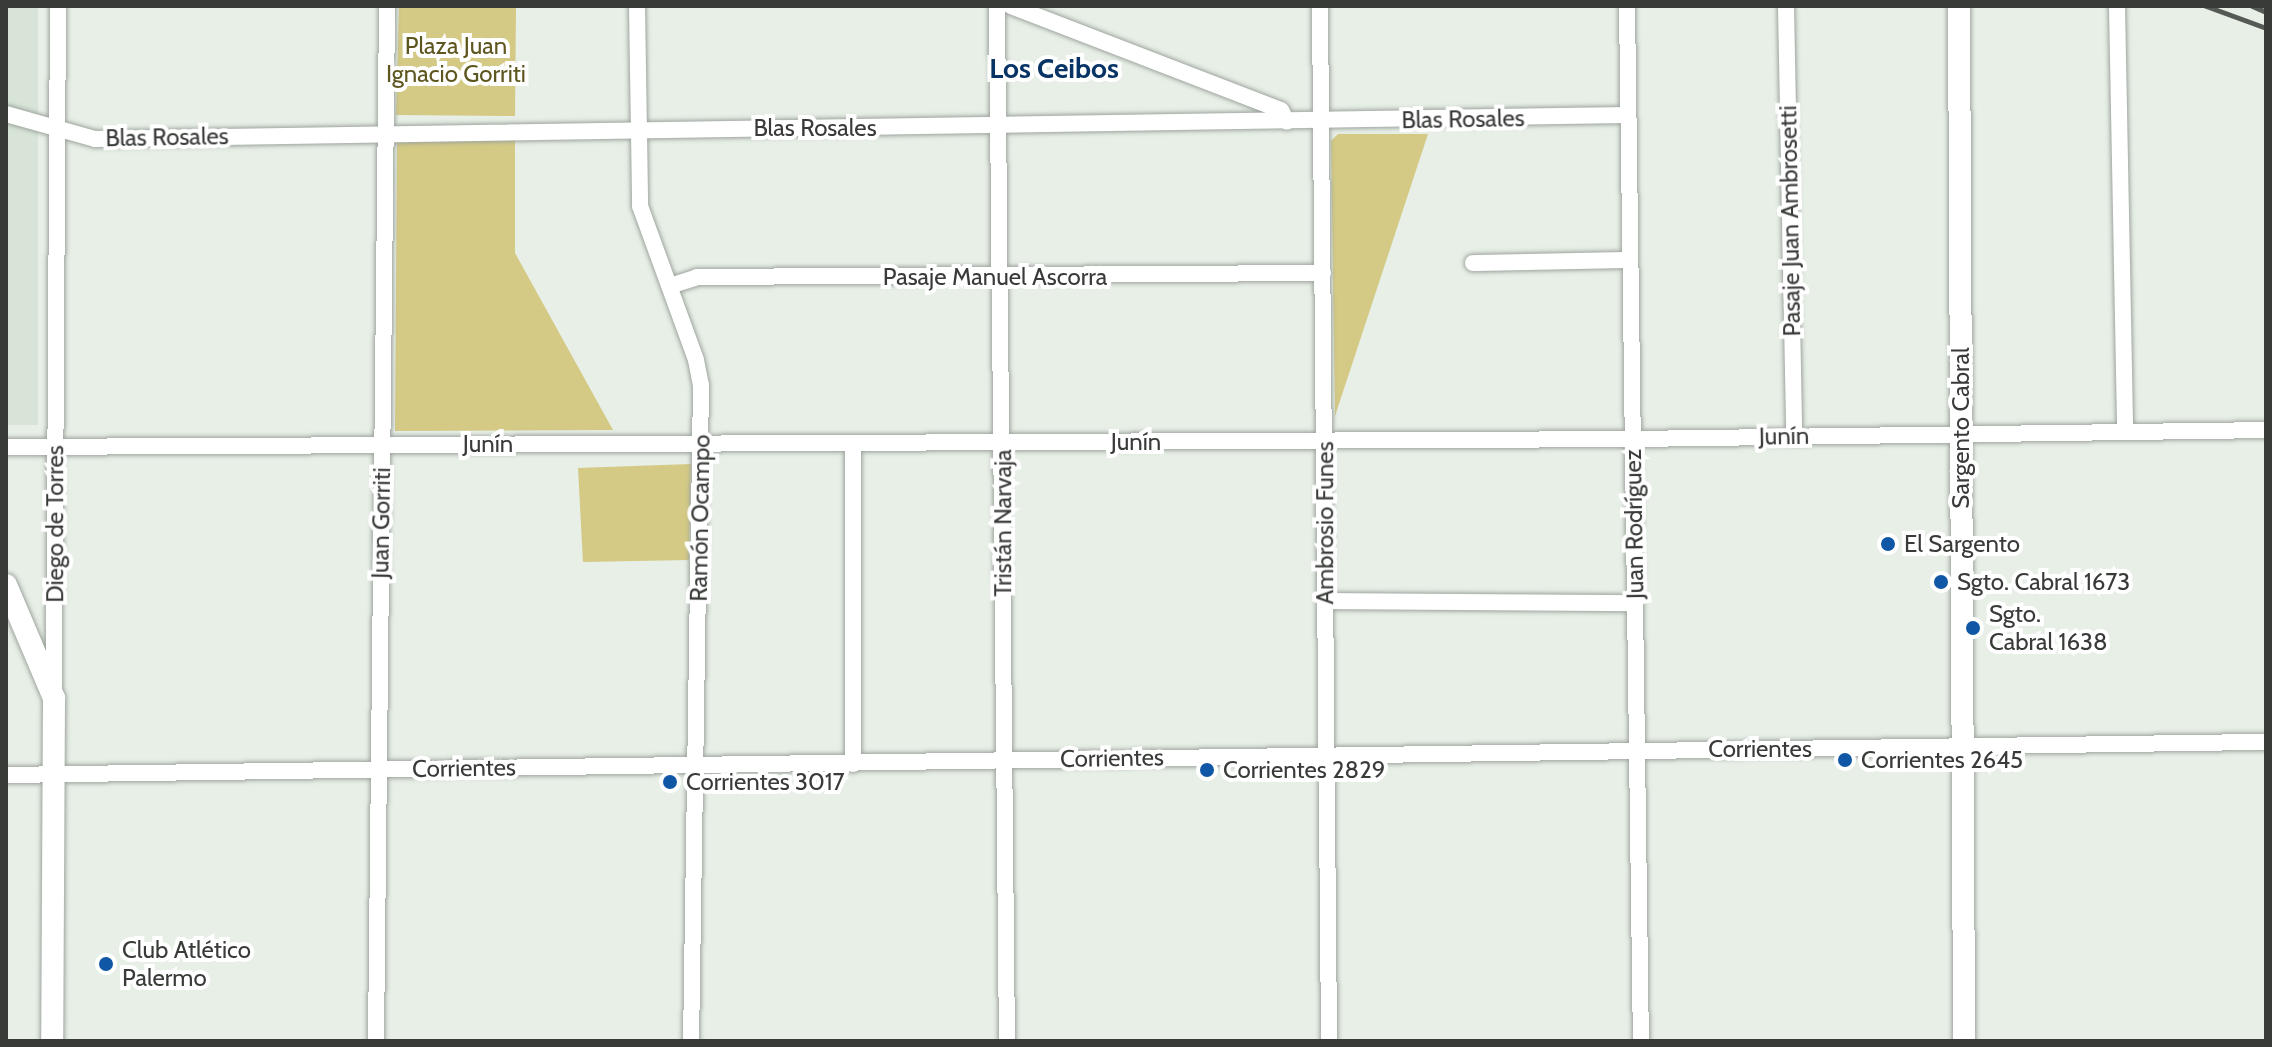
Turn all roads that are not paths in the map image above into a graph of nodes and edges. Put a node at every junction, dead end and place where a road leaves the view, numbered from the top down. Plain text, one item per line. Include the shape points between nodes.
1 (58, 6) edge
2 (387, 6) edge
3 (637, 6) edge
4 (997, 6) edge
5 (1011, 6) edge
6 (1320, 6) edge
7 (1627, 6) edge
8 (1786, 6) edge
9 (1959, 6) edge
10 (2117, 6) edge
11 (6, 114) edge
12 (1628, 115) junction
13 (1287, 122) junction
14 (1321, 123) junction
15 (999, 126) junction
16 (57, 129) junction
17 (636, 129) junction
18 (385, 131) junction
19 (1630, 260) junction
20 (1473, 263) dead end
21 (1323, 273) junction
22 (1002, 278) junction
23 (670, 286) junction
24 (2266, 430) edge
25 (2125, 432) junction
26 (1961, 433) junction
27 (1794, 436) junction
28 (1633, 439) junction
29 (1324, 441) junction
30 (1003, 442) junction
31 (853, 443) junction
32 (382, 444) junction
33 (702, 444) junction
34 (55, 445) junction
35 (6, 447) edge
36 (6, 585) edge
37 (1325, 601) junction
38 (1635, 603) junction
39 (54, 698) junction
40 (2266, 742) edge
41 (1963, 747) junction
42 (1639, 750) junction
43 (1324, 755) junction
44 (1004, 760) junction
45 (853, 764) junction
46 (694, 765) junction
47 (378, 770) junction
48 (54, 774) junction
49 (6, 775) edge
50 (52, 1041) edge
51 (376, 1041) edge
52 (691, 1041) edge
53 (1007, 1041) edge
54 (1329, 1041) edge
55 (1641, 1041) edge
56 (1964, 1041) edge

1 - 16 street, Diego de Torres
2 - 18 street, Juan Gorriti
3 - 17 street, Ramón Ocampo
4 - 15 street, Tristán Narvaja
5 - 13 street via 1281,110
6 - 14 street, Ambrosio Funes
7 - 12 street, Juan Rodríguez
8 - 27 street, Pasaje Juan Ambrosetti
9 - 26 street, Sargento Cabral
10 - 25 street
11 - 16 street, Blas Rosales
12 - 14 street, Blas Rosales
12 - 19 street, Juan Rodríguez
13 - 14 street, Blas Rosales
13 - 15 street, Blas Rosales
14 - 21 street, Ambrosio Funes
15 - 17 street, Blas Rosales
15 - 22 street, Tristán Narvaja
16 - 18 street, Blas Rosales via 95,139
16 - 34 street, Diego de Torres
17 - 18 street, Blas Rosales
17 - 23 street, Ramón Ocampo via 640,206
18 - 32 street, Juan Gorriti
19 - 20 street
19 - 28 street, Juan Rodríguez
21 - 22 street, Pasaje Manuel Ascorra
21 - 29 street, Ambrosio Funes
22 - 23 street, Pasaje Manuel Ascorra via 697,277
22 - 30 street, Tristán Narvaja
23 - 33 street, Ramón Ocampo via 699,370
24 - 25 street, Junín
25 - 26 street, Junín
26 - 27 street, Junín
26 - 41 street, Sargento Cabral
27 - 28 street, Junín
28 - 29 street, Junín
28 - 38 street, Juan Rodríguez
29 - 30 street, Junín
29 - 37 street, Ambrosio Funes
30 - 31 street, Junín
30 - 44 street, Tristán Narvaja
31 - 33 street, Junín
31 - 45 street
32 - 33 street, Junín
32 - 34 street, Junín
32 - 47 street, Juan Gorriti
33 - 46 street, Ramón Ocampo
34 - 35 street, Junín
34 - 39 street, Diego de Torres
36 - 39 street
37 - 38 street
37 - 43 street, Ambrosio Funes
38 - 42 street, Juan Rodríguez
39 - 48 street, Diego de Torres
40 - 41 street, Corrientes
41 - 42 street, Corrientes
41 - 56 street, Sargento Cabral
42 - 43 street, Corrientes
42 - 55 street, Juan Rodríguez
43 - 44 street, Corrientes
43 - 54 street, Ambrosio Funes
44 - 45 street, Corrientes
44 - 53 street, Tristán Narvaja
45 - 46 street, Corrientes
46 - 47 street, Corrientes
46 - 52 street, Ramón Ocampo
47 - 48 street, Corrientes
47 - 51 street, Juan Gorriti
48 - 49 street, Corrientes
48 - 50 street, Diego de Torres

